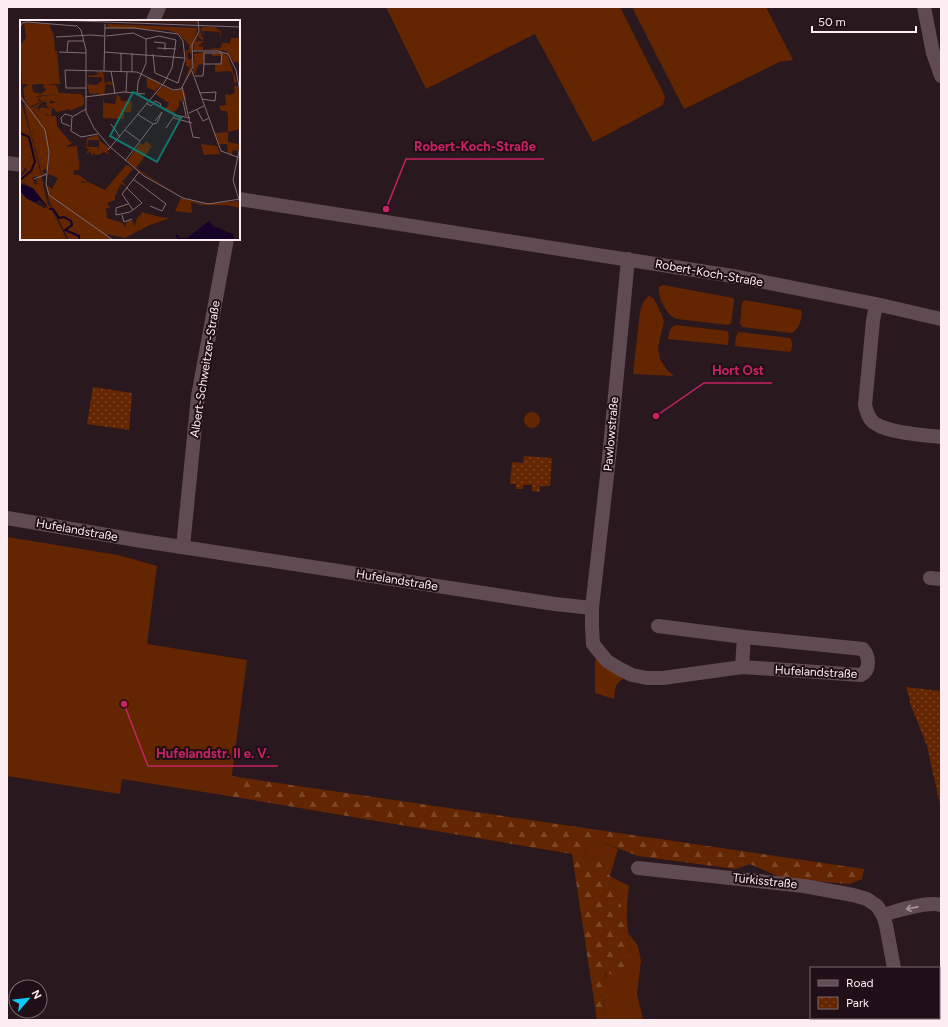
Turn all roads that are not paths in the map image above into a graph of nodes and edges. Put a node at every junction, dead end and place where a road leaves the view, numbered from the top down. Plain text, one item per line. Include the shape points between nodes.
1 (158, 7) edge
2 (924, 7) edge
3 (153, 20) edge
4 (941, 76) edge
5 (7, 163) edge
6 (20, 166) edge
7 (240, 199) edge
8 (227, 240) edge
9 (628, 260) junction
10 (876, 304) junction
11 (941, 319) edge
12 (940, 436) edge
13 (7, 518) edge
14 (183, 547) junction
15 (592, 608) junction
16 (658, 626) dead end
17 (744, 637) junction
18 (742, 667) junction
19 (638, 868) dead end
20 (941, 905) edge
21 (883, 915) junction
22 (894, 967) edge

1 - 3 street
2 - 4 street via 933,53
5 - 6 street
7 - 9 street, Robert-Koch-Straße
8 - 14 street, Albert-Schweitzer-Straße via 198,396
9 - 10 street, Robert-Koch-Straße via 733,276
9 - 15 street, Pawlowstraße
10 - 11 street, Robert-Koch-Straße
10 - 12 street via 865,406 867,413 875,424 899,432
13 - 14 street, Hufelandstraße
14 - 15 street, Hufelandstraße
15 - 18 street, Hufelandstraße via 594,644 607,661 632,675 663,678
16 - 17 street, Hufelandstraße
17 - 18 street
17 - 18 street, Hufelandstraße via 863,649 868,664 865,673 861,675
19 - 21 street, Türkisstraße via 804,886 853,895 867,899 877,906
20 -> 21 street via 927,905
21 - 22 street

